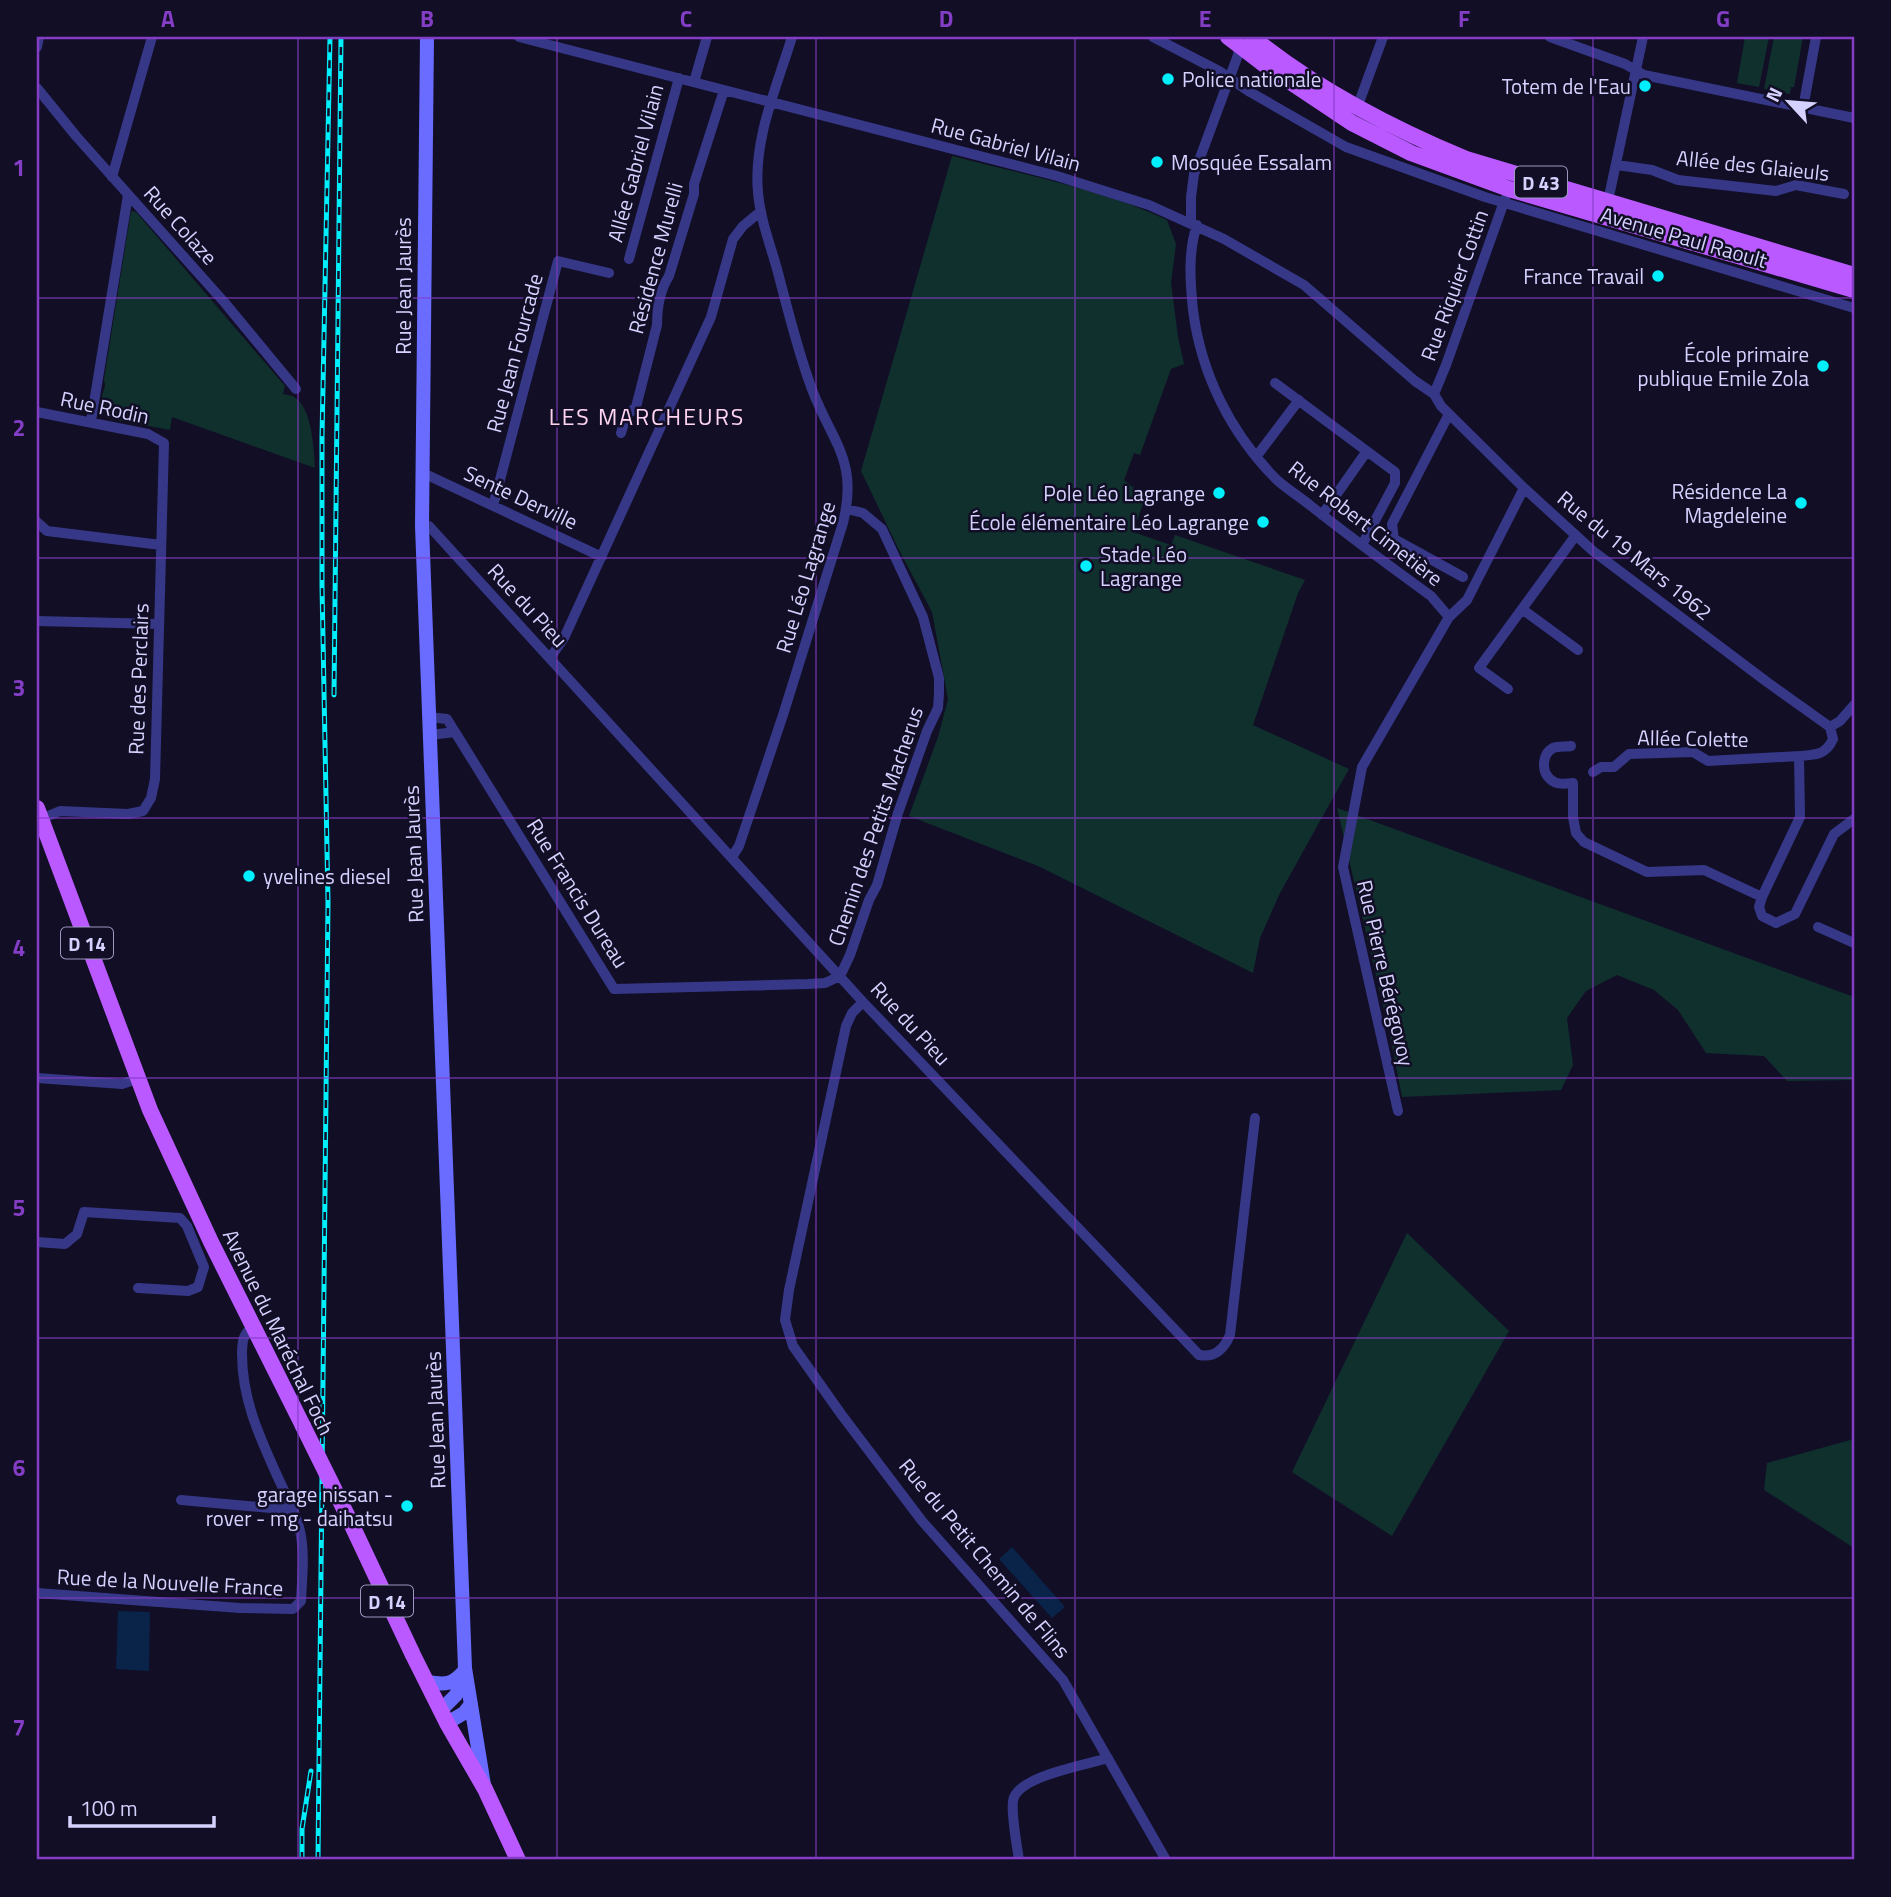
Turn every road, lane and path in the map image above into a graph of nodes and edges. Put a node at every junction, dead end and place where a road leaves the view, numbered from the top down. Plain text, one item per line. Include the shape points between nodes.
1 (39, 37) edge
2 (152, 37) edge
3 (428, 37) edge
4 (519, 37) edge
5 (707, 37) edge
6 (792, 37) edge
7 (1153, 37) edge
8 (1383, 37) edge
9 (1550, 37) edge
10 (1643, 37) edge
11 (1816, 37) edge
12 (1243, 46) edge
13 (37, 47) edge
14 (1635, 71) junction
15 (679, 78) junction
16 (1229, 78) junction
17 (694, 82) junction
18 (37, 88) edge
19 (724, 90) junction
20 (772, 104) junction
21 (1357, 108) junction
22 (1803, 108) junction
23 (1854, 118) edge
24 (1617, 165) junction
25 (1503, 171) junction
26 (112, 177) junction
27 (1528, 178) junction
28 (1844, 194) dead end
29 (128, 195) junction
30 (1506, 196) junction
31 (1608, 201) junction
32 (761, 211) junction
33 (1590, 212) junction
34 (1613, 219) junction
35 (1194, 223) junction
36 (629, 259) dead end
37 (608, 273) dead end
38 (1854, 275) edge
39 (1854, 290) edge
40 (1854, 308) edge
41 (1275, 383) dead end
42 (296, 389) dead end
43 (1434, 394) junction
44 (1299, 400) junction
45 (37, 412) edge
46 (1449, 414) junction
47 (91, 421) junction
48 (621, 433) dead end
49 (164, 443) joint
50 (1367, 451) junction
51 (1256, 457) junction
52 (423, 473) junction
53 (1524, 488) junction
54 (493, 506) junction
55 (846, 509) junction
56 (1322, 515) junction
57 (37, 522) edge
58 (422, 526) junction
59 (1576, 535) junction
60 (161, 545) junction
61 (1362, 545) junction
62 (602, 557) junction
63 (1463, 577) dead end
64 (1522, 608) junction
65 (1449, 617) junction
66 (37, 621) edge
67 (159, 624) junction
68 (1578, 650) dead end
69 (551, 658) junction
70 (1508, 689) dead end
71 (1854, 705) edge
72 (429, 717) junction
73 (1830, 727) junction
74 (455, 732) junction
75 (430, 735) junction
76 (1571, 746) dead end
77 (1799, 756) junction
78 (1593, 772) dead end
79 (39, 813) edge
80 (1854, 819) edge
81 (732, 857) junction
82 (1762, 897) junction
83 (1818, 927) dead end
84 (1853, 940) edge
85 (840, 976) junction
86 (863, 1002) junction
87 (37, 1078) edge
88 (137, 1079) junction
89 (1398, 1111) dead end
90 (1255, 1118) dead end
91 (37, 1242) edge
92 (138, 1288) dead end
93 (254, 1327) junction
94 (181, 1500) dead end
95 (293, 1510) junction
96 (37, 1593) edge
97 (466, 1668) junction
98 (427, 1682) junction
99 (471, 1704) junction
100 (444, 1717) junction
101 (1108, 1758) junction
102 (485, 1789) junction
103 (518, 1860) edge
104 (1019, 1860) edge
105 (1166, 1860) edge

1 - 13 street
2 - 26 street
3 - 52 main road, Rue Jean Jaurès
4 - 15 street, Rue Gabriel Vilain
5 - 17 street
6 - 20 street, Rue Léo Lagrange
7 - 16 street, Avenue Paul Raoult
8 - 21 street
9 - 14 street
10 - 14 street
11 - 22 street
12 - 16 street, Rue Robert Cimetière
12 - 21 main road, D 43
12 - 30 main road, D 43 via 1364,131
14 - 22 street
14 - 24 street
15 - 17 street, Rue Gabriel Vilain
15 - 36 street, Allée Gabriel Vilain
16 - 30 street, Avenue Paul Raoult via 1346,147
16 - 35 street, Rue Robert Cimetière via 1194,174
17 - 19 street, Rue Gabriel Vilain
18 - 26 street, Rue Colaze
19 - 20 street, Rue Gabriel Vilain
19 - 48 street, Résidence Murelli via 664,284 636,407 626,416
20 - 32 street, Rue Léo Lagrange via 757,172
20 - 35 street, Rue Gabriel Vilain via 1058,176
21 - 25 main road, D 43 via 1419,140
22 - 23 street
24 - 28 street, Allée des Glaieuls via 1652,170 1678,180 1776,191 1796,185
24 - 31 street
25 - 27 main road, D 43
25 - 30 main road
26 - 29 street, Rue Colaze
27 - 30 main road
27 - 31 main road, D 43
29 - 42 street, Rue Colaze
29 - 47 street
30 - 33 main road, D 43
30 - 40 street, Avenue Paul Raoult
30 - 43 street, Rue Riquier Cottin
31 - 33 main road
31 - 34 main road
31 - 38 main road, D 43
32 - 55 street, Rue Léo Lagrange via 814,393 844,455 849,477
32 - 62 street via 733,239 711,317
33 - 34 main road, D 43
34 - 39 main road, D 43
35 - 43 street, Rue Gabriel Vilain via 1304,285
35 - 51 street, Rue Robert Cimetière via 1191,295 1197,336 1222,405
37 - 54 street, Rue Jean Fourcade via 558,261
41 - 44 street
43 - 46 street, Rue du 19 Mars 1962
44 - 50 street
44 - 51 street
45 - 47 street, Rue Rodin
46 - 53 street, Rue du 19 Mars 1962
46 - 63 street via 1392,524 1394,539
47 - 49 street, Rue Rodin via 148,434
49 - 60 street, Rue des Perclairs
50 - 56 street
50 - 61 street via 1396,476
51 - 56 street, Rue Robert Cimetière
52 - 54 street, Sente Derville
52 - 58 main road, Rue Jean Jaurès
53 - 59 street, Rue du 19 Mars 1962
53 - 65 street, Rue Pierre Bérégovoy via 1467,600
54 - 62 street, Sente Derville
55 - 81 street, Rue Léo Lagrange via 783,715
55 - 85 street, Chemin des Petits Macherus via 863,513 883,528 923,617 939,693 882,871
56 - 61 street, Rue Robert Cimetière
57 - 60 street via 47,531
58 - 69 street, Rue du Pieu via 429,526
58 - 72 main road, Rue Jean Jaurès
59 - 64 street
59 - 73 street, Rue du 19 Mars 1962
60 - 67 street, Rue des Perclairs
61 - 65 street, Rue Robert Cimetière via 1431,596
62 - 69 street
64 - 68 street
64 - 70 street via 1479,668
65 - 89 street, Rue Pierre Bérégovoy via 1362,767 1343,867
66 - 67 street
67 - 79 street, Rue des Perclairs via 155,779 143,811
69 - 81 street, Rue du Pieu
71 - 73 street
72 - 74 street, Rue Francis Dureau via 447,719
72 - 75 main road, Rue Jean Jaurès
73 - 77 street, Allée Colette via 1833,739 1827,750
74 - 75 street
74 - 85 street, Rue Francis Dureau via 614,989 808,984
75 - 97 main road, Rue Jean Jaurès
76 - 82 street via 1548,752 1544,769 1560,784 1573,783 1573,817 1576,833 1584,842 1647,872 1704,870
77 - 78 street, Allée Colette via 1708,761 1693,752 1629,754 1614,767
77 - 82 street via 1800,817
79 - 88 main road, Avenue du Maréchal Foch / D 14
80 - 82 street via 1834,834 1795,914 1769,922 1759,907
81 - 85 street, Rue du Pieu
83 - 84 street
85 - 86 street, Rue du Pieu
86 - 90 street, Rue du Pieu via 1199,1355 1207,1357 1219,1352 1230,1335
86 - 101 street, Rue du Petit Chemin de Flins via 848,1019 844,1035 789,1290 785,1320 789,1338 922,1521 1063,1680
87 - 88 street via 121,1084
88 - 93 main road, Avenue du Maréchal Foch / D 14
91 - 92 street via 65,1244 77,1234 84,1212 180,1218 204,1267 198,1287 188,1291
93 - 95 street, Rue de la Nouvelle France via 244,1335 242,1345 244,1388 255,1427
93 - 98 main road, Avenue du Maréchal Foch / D 14, bridge
94 - 95 street
95 - 96 street, Rue de la Nouvelle France via 303,1564 301,1601 293,1609
97 - 98 main road via 453,1682
97 - 99 main road, Rue Jean Jaurès
97 - 100 main road
98 - 100 main road, Avenue du Maréchal Foch / D 14
99 - 100 main road via 464,1713
99 - 102 main road, Rue Jean Jaurès
100 - 102 main road, Avenue du Maréchal Foch / D 14
101 - 104 street via 1031,1780 1019,1788 1013,1800
101 - 105 street, Rue du Petit Chemin de Flins
102 - 103 main road, Avenue du Maréchal Foch / D 14

